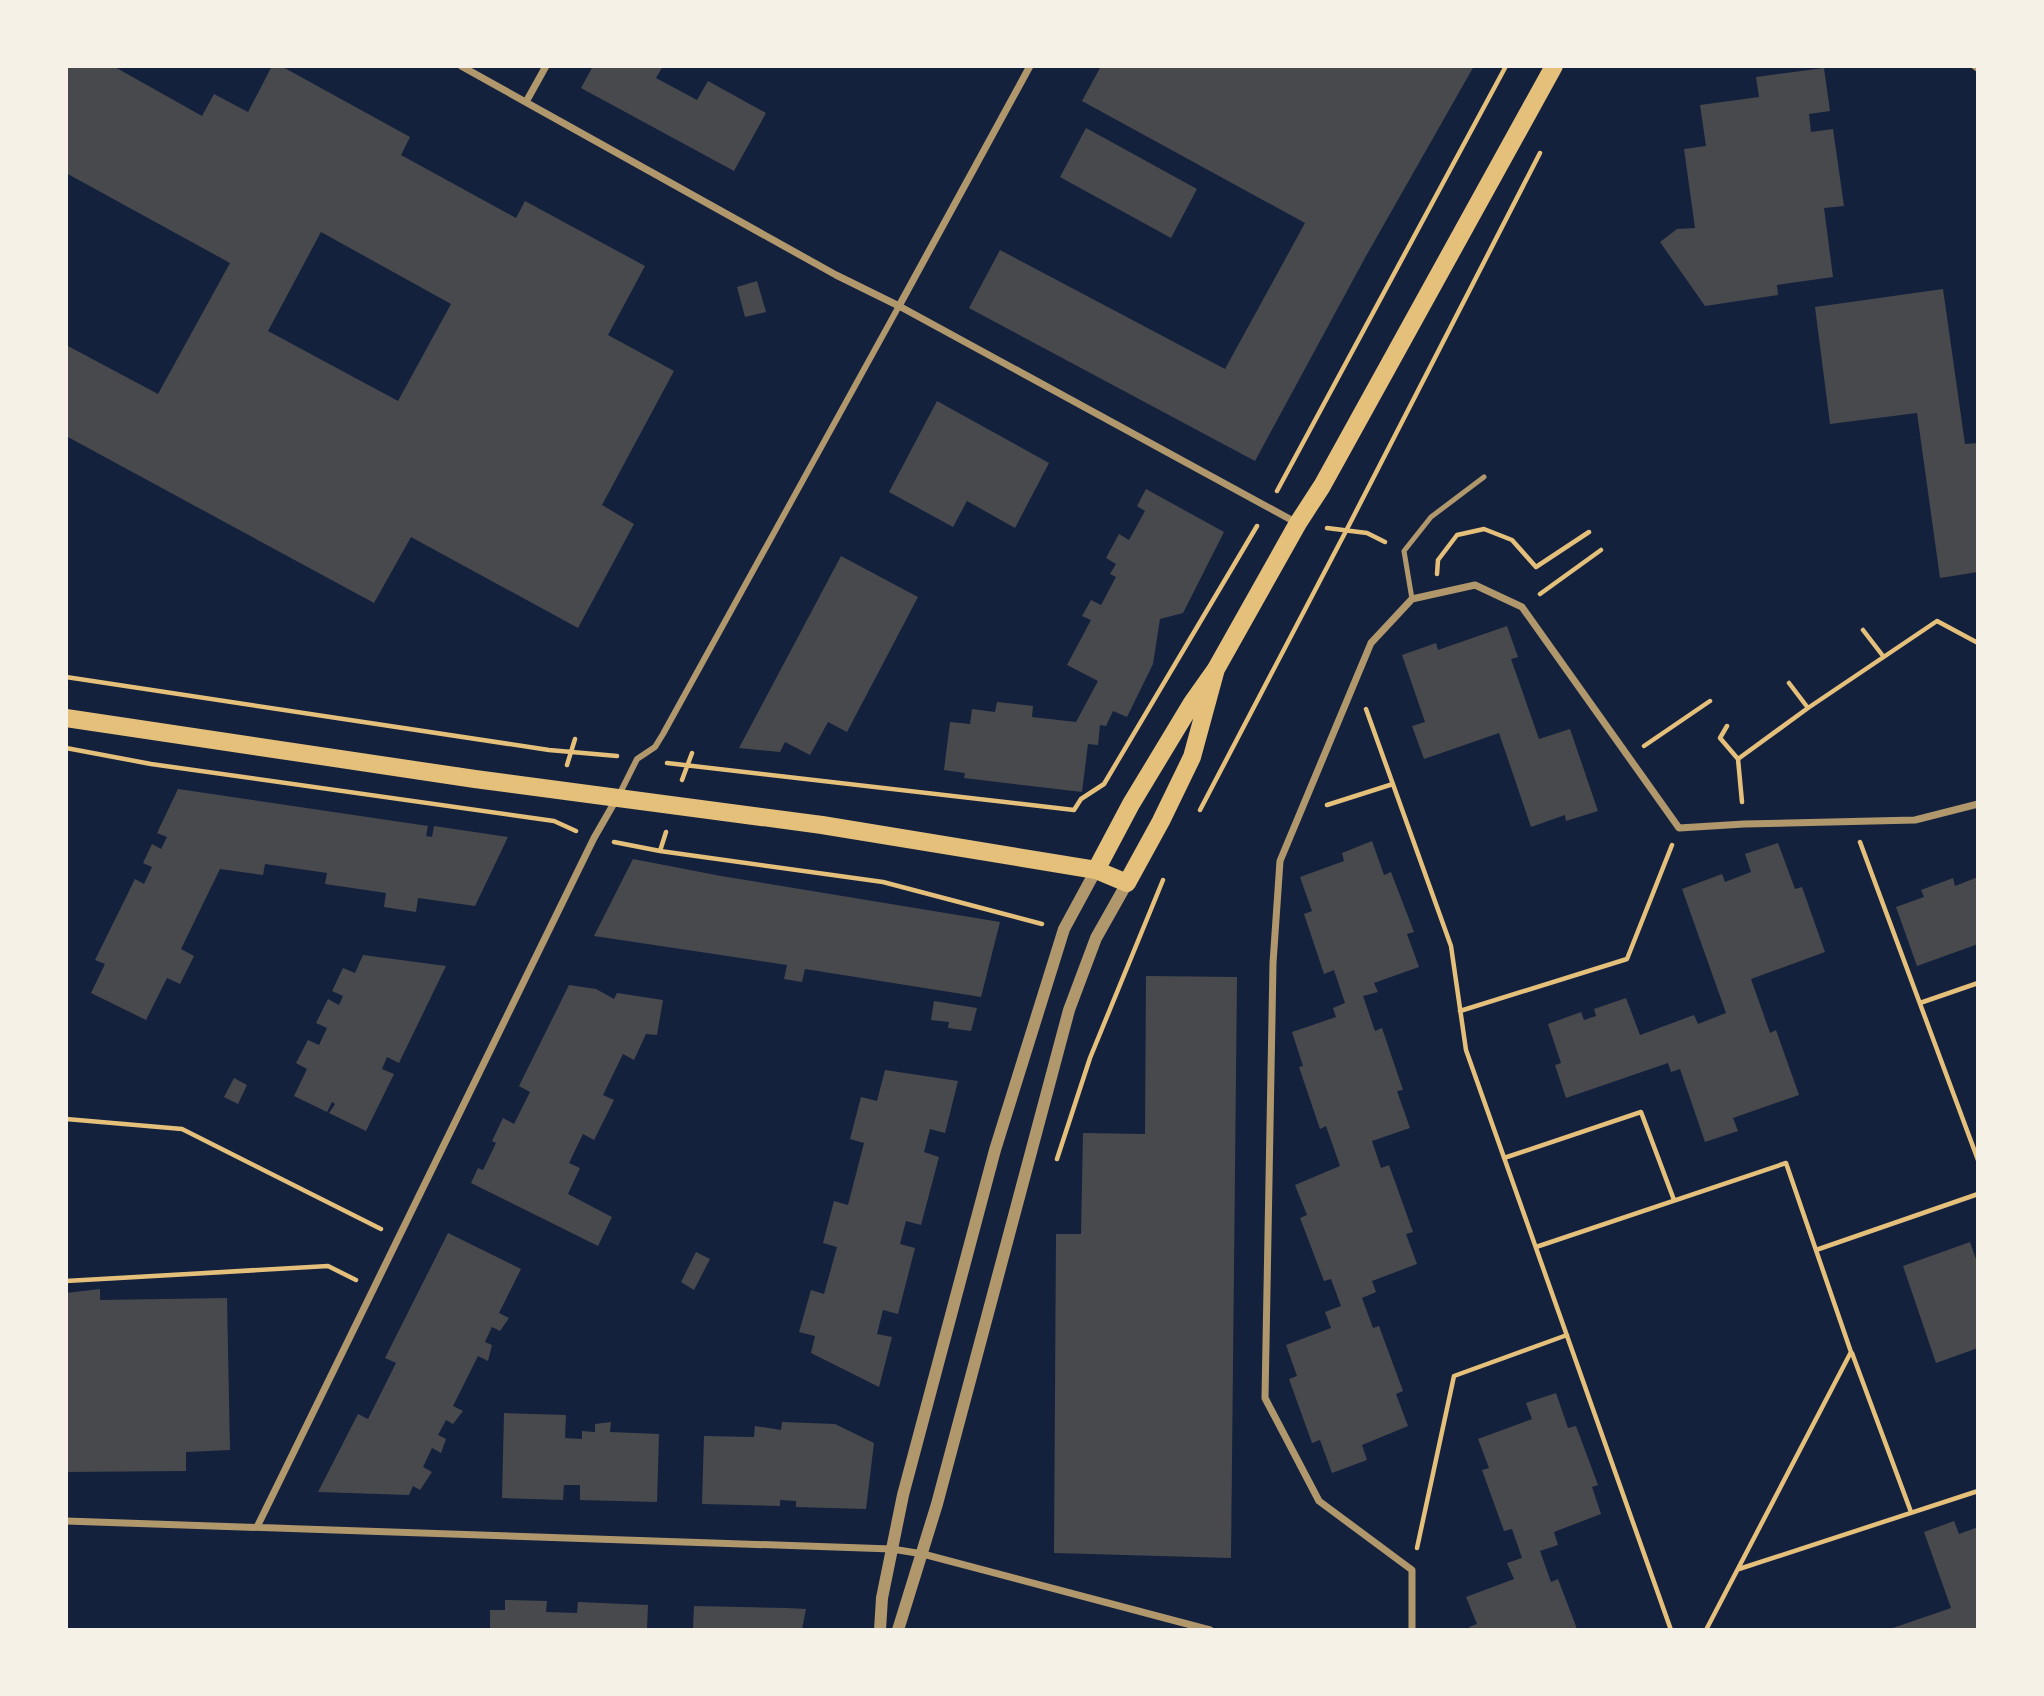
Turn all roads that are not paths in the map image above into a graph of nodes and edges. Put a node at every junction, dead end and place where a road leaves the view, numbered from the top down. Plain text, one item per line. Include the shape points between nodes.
1 (461, 66) edge
2 (546, 66) edge
3 (1030, 66) edge
4 (1554, 66) edge
5 (526, 102) junction
6 (898, 306) junction
7 (1484, 477) dead end
8 (1298, 523) junction
9 (1412, 599) junction
10 (1216, 669) junction
11 (66, 718) edge
12 (618, 797) junction
13 (1978, 804) edge
14 (1096, 870) junction
15 (1127, 883) junction
16 (66, 1521) edge
17 (257, 1527) junction
18 (892, 1549) junction
19 (923, 1554) junction
20 (880, 1629) edge
21 (898, 1629) edge
22 (1210, 1629) edge
23 (1412, 1629) edge

1 - 5 street
2 - 5 street
3 - 6 street
4 - 8 main road
5 - 6 street
6 - 8 street
6 - 12 street via 663,734 655,747 638,759
7 - 9 lane via 1431,517 1404,551
8 - 10 main road
9 - 13 street via 1475,586 1522,607 1679,828 1915,820
9 - 23 street via 1371,643 1280,861 1273,963 1265,1398 1319,1501 1412,1570
10 - 14 main road via 1131,804
10 - 15 main road via 1192,757
11 - 12 main road
12 - 14 main road
12 - 17 street
14 - 15 main road
14 - 18 street via 1064,929 995,1150
15 - 19 street via 1096,938 1069,1010
16 - 17 street
17 - 18 street
18 - 19 street
18 - 20 street
19 - 21 street
19 - 22 street

